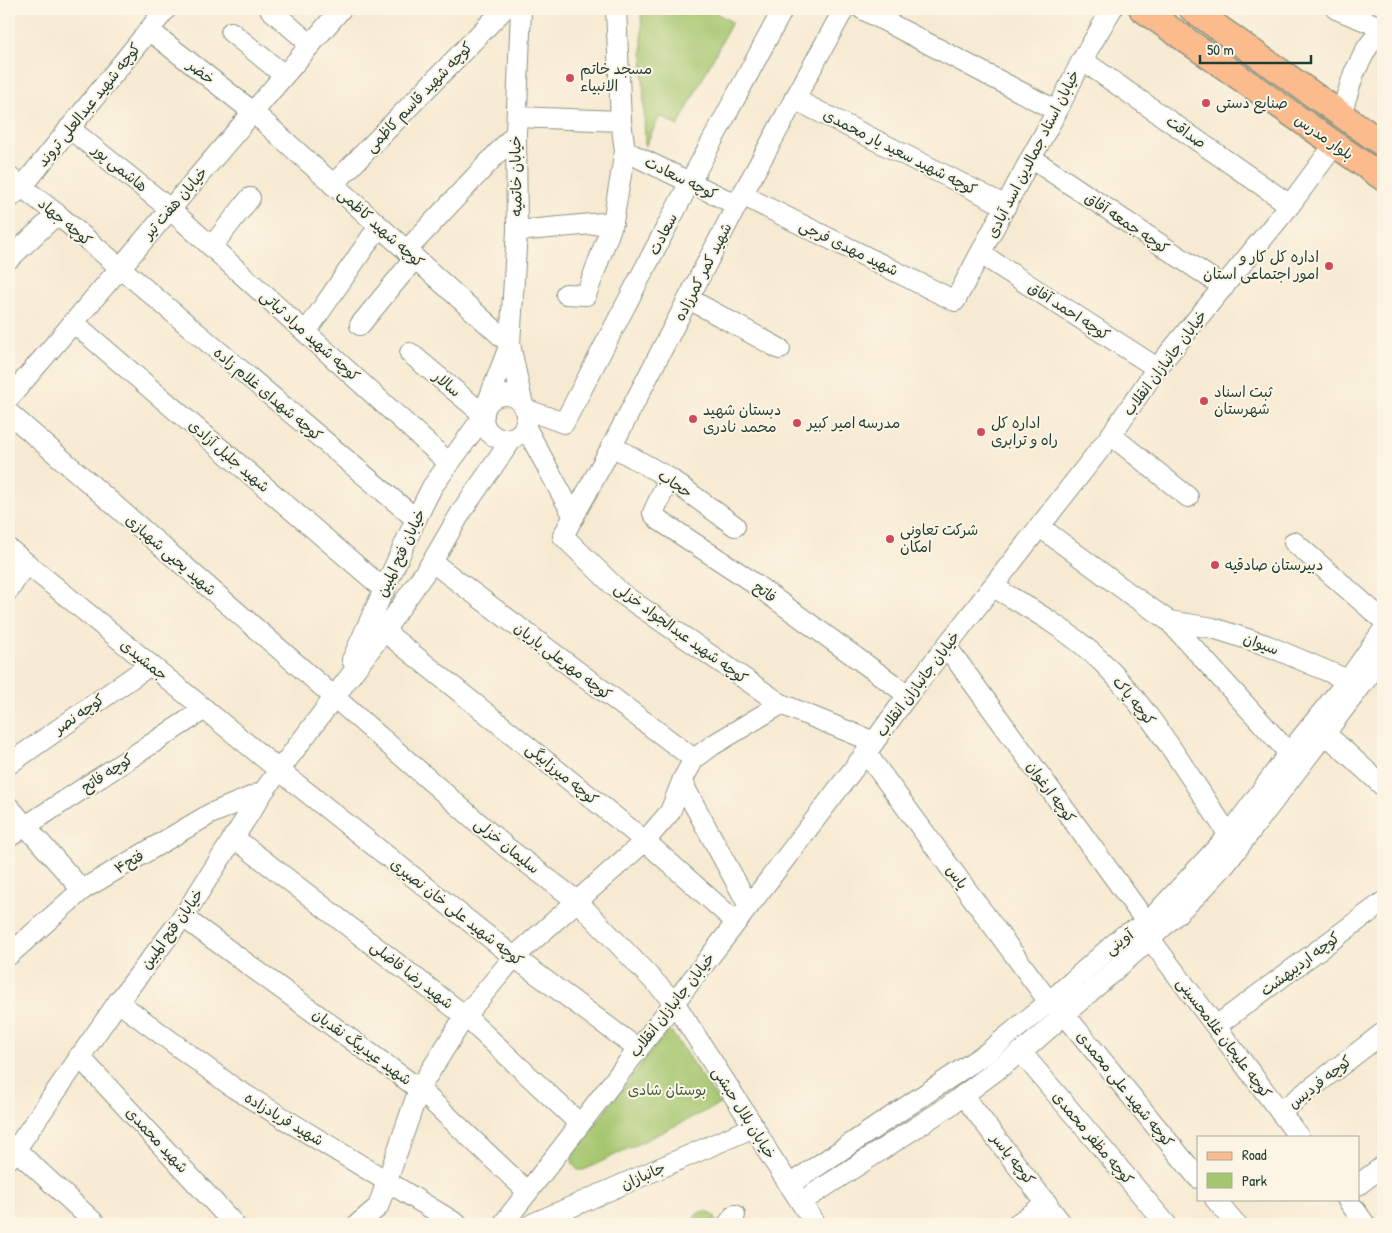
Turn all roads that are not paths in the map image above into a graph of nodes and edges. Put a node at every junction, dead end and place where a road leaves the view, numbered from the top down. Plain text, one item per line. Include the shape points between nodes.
1 (166, 9) edge
2 (270, 9) edge
3 (341, 9) edge
4 (504, 9) edge
5 (521, 9) edge
6 (616, 9) edge
7 (783, 9) edge
8 (844, 9) edge
9 (862, 9) edge
10 (1112, 9) edge
11 (1142, 9) edge
12 (1192, 9) edge
13 (1336, 9) edge
14 (1383, 28) edge
15 (150, 31) junction
16 (231, 32) dead end
17 (1235, 39) junction
18 (310, 45) junction
19 (1082, 60) junction
20 (1218, 62) junction
21 (284, 75) junction
22 (794, 99) junction
23 (252, 112) junction
24 (1058, 112) junction
25 (1340, 114) junction
26 (621, 121) junction
27 (516, 125) junction
28 (69, 128) junction
29 (1335, 144) junction
30 (1383, 144) edge
31 (625, 151) junction
32 (1031, 158) junction
33 (1383, 178) edge
34 (690, 182) junction
35 (333, 185) junction
36 (13, 188) edge
37 (250, 198) dead end
38 (740, 200) junction
39 (1290, 205) junction
40 (1006, 206) junction
41 (170, 209) junction
42 (57, 214) junction
43 (613, 222) junction
44 (379, 226) junction
45 (517, 231) junction
46 (212, 246) junction
47 (411, 254) junction
48 (981, 254) junction
49 (9, 259) edge
50 (120, 268) junction
51 (1224, 287) junction
52 (566, 294) dead end
53 (689, 299) junction
54 (956, 301) joint
55 (74, 322) junction
56 (360, 325) dead end
57 (306, 332) junction
58 (510, 344) junction
59 (780, 349) dead end
60 (410, 354) dead end
61 (1157, 368) junction
62 (9, 398) edge
63 (9, 413) edge
64 (484, 414) junction
65 (521, 420) junction
66 (1111, 435) junction
67 (612, 446) junction
68 (449, 463) junction
69 (669, 478) junction
70 (1188, 496) dead end
71 (574, 517) junction
72 (416, 519) junction
73 (735, 526) dead end
74 (1040, 527) junction
75 (564, 536) joint
76 (1294, 542) dead end
77 (9, 549) edge
78 (432, 562) junction
79 (26, 563) junction
80 (994, 587) junction
81 (9, 590) edge
82 (384, 590) junction
83 (1383, 620) edge
84 (1169, 621) junction
85 (1383, 630) edge
86 (384, 631) junction
87 (947, 646) junction
88 (1383, 657) edge
89 (150, 664) junction
90 (1348, 680) junction
91 (908, 695) junction
92 (334, 698) junction
93 (781, 704) junction
94 (205, 710) junction
95 (1326, 734) junction
96 (870, 748) junction
97 (1288, 753) junction
98 (694, 759) junction
99 (9, 764) edge
100 (280, 771) junction
101 (683, 779) junction
102 (1383, 786) edge
103 (263, 792) junction
104 (9, 807) edge
105 (26, 826) junction
106 (9, 837) edge
107 (233, 837) junction
108 (645, 841) junction
109 (1232, 843) junction
110 (82, 890) junction
111 (577, 901) junction
112 (1383, 902) edge
113 (749, 906) junction
114 (183, 917) junction
115 (736, 922) junction
116 (1148, 931) junction
117 (9, 955) edge
118 (514, 957) junction
119 (118, 1002) junction
120 (674, 1002) junction
121 (1049, 1002) junction
122 (1064, 1014) junction
123 (465, 1016) junction
124 (1216, 1026) junction
125 (1383, 1033) edge
126 (638, 1049) junction
127 (1021, 1052) junction
128 (79, 1056) junction
129 (419, 1089) junction
130 (964, 1095) junction
131 (1280, 1112) junction
132 (580, 1124) junction
133 (754, 1127) junction
134 (1298, 1136) edge
135 (11, 1152) edge
136 (1383, 1166) edge
137 (1197, 1177) edge
138 (387, 1181) junction
139 (1360, 1183) edge
140 (789, 1185) junction
141 (528, 1192) junction
142 (1216, 1200) edge
143 (1347, 1200) edge
144 (801, 1202) junction
145 (1047, 1203) junction
146 (96, 1224) edge
147 (234, 1224) edge
148 (358, 1224) edge
149 (457, 1224) edge
150 (503, 1224) edge
151 (532, 1224) edge
152 (816, 1224) edge
153 (1017, 1224) edge
154 (1062, 1224) edge
155 (1166, 1224) edge
156 (1236, 1224) edge
157 (1365, 1224) edge

1 - 15 street, کوچه شهید عبدالعلی تروند
2 - 18 street
3 - 18 street, خیابان هفت تیر
4 - 35 street, کوچه شهید قاسم کاظمی
5 - 27 street, خیابان خاتمیه
6 - 26 street
7 - 34 street, سعادت
8 - 22 street, شهید کمر کمرزاده
9 - 24 street
10 - 19 street, خیابان استاد جمالدین اسد آبادی
11 - 20 main road, بلوار مدرس
12 - 17 main road, بلوار مدرس
13 - 14 street
14 - 25 street via 1367,48 1354,73
15 - 23 street, خضر
15 - 28 street, کوچه شهید عبدالعلی تروند
16 - 21 street
17 - 20 main road
17 - 25 main road, بلوار مدرس
18 - 21 street, خیابان هفت تیر
19 - 24 street, خیابان استاد جمالدین اسد آبادی
19 - 39 street, صداقت
20 - 29 main road, بلوار مدرس
21 - 23 street, خیابان هفت تیر
22 - 38 street, شهید کمر کمرزاده
22 - 40 street, کوچه شهید سعید یار محمدی
23 - 35 street, کوچه شهید کاظمی
23 - 41 street, خیابان هفت تیر
24 - 32 street, خیابان استاد جمالدین اسد آبادی
25 - 30 main road, بلوار مدرس
26 - 27 street
26 - 31 street
27 - 45 street, خیابان خاتمیه
27 - 47 street
28 - 36 street, کوچه شهید عبدالعلی تروند
28 - 41 street, هاشمی پور
29 - 33 main road, بلوار مدرس
29 - 39 street, خیابان جانبازان انقلاب
31 - 34 street, کوچه سعادت
31 - 43 street
32 - 40 street, خیابان استاد جمالدین اسد آبادی
32 - 51 street, کوچه جمعه آفاق
34 - 38 street, کوچه سعادت
34 - 65 street, سعادت via 564,423
35 - 44 street, کوچه شهید کاظمی
36 - 42 street, کوچه جهاد
37 - 46 street
38 - 53 street, شهید کمر کمرزاده
38 - 54 street, شهید مهدی فرجی
39 - 51 street, خیابان جانبازان انقلاب
40 - 48 street, خیابان استاد جمالدین اسد آبادی
41 - 46 street, کوچه شهید مراد ثباتی
41 - 50 street, خیابان هفت تیر
42 - 49 street
42 - 50 street, کوچه جهاد
43 - 45 street
43 - 52 street via 586,295
44 - 47 street, کوچه شهید کاظمی
44 - 57 street
45 - 58 street, خیابان خاتمیه
46 - 57 street, کوچه شهید مراد ثباتی
47 - 56 street
47 - 58 street, کوچه شهید کاظمی
48 - 54 street, خیابان استاد جمالدین اسد آبادی
48 - 61 street, کوچه احمد آفاق
50 - 55 street, خیابان هفت تیر
50 - 72 street, کوچه شهدای غلام زاده
51 - 61 street, خیابان جانبازان انقلاب
53 - 59 street
53 - 67 street, شهید کمر کمرزاده
55 - 62 street, خیابان هفت تیر
55 - 82 street, شهید جلیل آزادی
57 - 68 street, کوچه شهید مراد ثباتی
58 - 64 street, خیابان خاتمیه
58 - 65 street, خیابان خاتمیه
60 - 64 street, سالار
61 - 66 street, خیابان جانبازان انقلاب
63 - 92 street, شهید یحیی شهبازی
64 - 65 street via 485,425 496,438 505,439
64 - 65 street via 490,402 506,396 514,398
64 - 68 street, خیابان فتح المبین
65 - 71 street
65 - 78 street, خیابان فتح المبین
66 - 70 street
66 - 74 street, خیابان جانبازان انقلاب
67 - 69 street, حجاب
67 - 71 street, شهید کمر کمرزاده
68 - 72 street, خیابان فتح المبین
69 - 73 street, حجاب
69 - 91 street, فاتح via 655,506 654,513 659,520 742,575
71 - 75 street, شهید کمر کمرزاده
72 - 82 street, خیابان فتح المبین
74 - 80 street, خیابان جانبازان انقلاب
74 - 84 street
75 - 93 street, کوچه شهید عبدالجواد خزلی via 622,594
76 - 83 street
77 - 79 street, جمشیدی
78 - 86 street, خیابان فتح المبین
78 - 98 street, کوچه مهرعلی یاریان
79 - 81 street
79 - 89 street, جمشیدی
80 - 87 street, خیابان جانبازان انقلاب
80 - 109 street, کوچه پاک via 1049,620 1102,663 1147,714
82 - 92 street, خیابان فتح المبین
84 - 90 street, سیوان via 1213,628 1266,645
84 - 97 street
85 - 90 street, آوینی
86 - 92 street, خیابان فتح المبین
86 - 108 street, کوچه میرزابیگی
87 - 91 street, خیابان جانبازان انقلاب
87 - 116 street, کوچه ارغوان
88 - 95 street, آوینی
89 - 94 street, جمشیدی
89 - 99 street, کوچه نصر
90 - 97 street, آوینی
91 - 96 street, خیابان جانبازان انقلاب
92 - 100 street, خیابان فتح المبین
92 - 111 street, سلیمان خزلی via 506,847
93 - 96 street, کوچه شهید عبدالجواد خزلی
93 - 98 street
94 - 100 street, جمشیدی
94 - 105 street, کوچه فاتح
95 - 97 street
95 - 102 street
95 - 109 street, آوینی
96 - 113 street, خیابان جانبازان انقلاب
96 - 121 street, یاس
97 - 109 street, آوینی
98 - 101 street
100 - 103 street, خیابان فتح المبین
100 - 118 street, کوچه شهید علی خان نصیری
101 - 108 street via 670,812
101 - 113 street
103 - 107 street, خیابان فتح المبین
103 - 110 street, فتح۴ via 210,814
104 - 105 street
105 - 106 street, کوچه فاتح
105 - 110 street
107 - 114 street, خیابان فتح المبین
107 - 123 street, شهید رضا فاضلی
108 - 111 street
108 - 115 street, کوچه میرزابیگی
109 - 116 street, آوینی
110 - 117 street, فتح۴
111 - 118 street
111 - 120 street, سلیمان خزلی
112 - 124 street, کوچه اردیبهشت
113 - 115 street, خیابان جانبازان انقلاب
114 - 119 street, خیابان فتح المبین
114 - 129 street, شهید عیدیبگ نقدیان
115 - 120 street, خیابان جانبازان انقلاب
116 - 121 street, آوینی via 1123,936
116 - 122 street, آوینی
116 - 124 street, کوچه علیجان غلامحسینی
118 - 123 street
118 - 126 street, کوچه شهید علی خان نصیری
119 - 128 street, خیابان فتح المبین
119 - 138 street, شهید فریادزاده via 234,1088
120 - 126 street, خیابان جانبازان انقلاب
120 - 133 street, خیابان بلال حبشی
121 - 122 street, کوچه شهید علی محمدی
121 - 140 street, آوینی via 988,1052
122 - 127 street, آوینی
122 - 137 street, کوچه شهید علی محمدی
123 - 129 street
123 - 132 street, شهید رضا فاضلی
124 - 131 street, کوچه علیجان غلامحسینی
125 - 131 street, کوچه فردیس
126 - 132 street, خیابان جانبازان انقلاب
127 - 130 street, آوینی
127 - 155 street, کوچه مظفر محمدی
128 - 135 street, خیابان فتح المبین
128 - 147 street, شهید محمدی
129 - 138 street
129 - 141 street, شهید عیدیبگ نقدیان
130 - 144 street, آوینی
130 - 145 street, کوچه یاسر
131 - 134 street, کوچه علیجان غلامحسینی
132 - 141 street, خیابان جانبازان انقلاب
133 - 140 street, خیابان بلال حبشی
133 - 151 street, جانبازان
135 - 146 street
136 - 139 street
138 - 148 street via 378,1207
138 - 149 street, شهید فریادزاده
140 - 144 street, خیابان بلال حبشی
141 - 150 street, خیابان جانبازان انقلاب
142 - 156 street
143 - 157 street
144 - 152 street, خیابان بلال حبشی
145 - 153 street
145 - 154 street, کوچه یاسر

